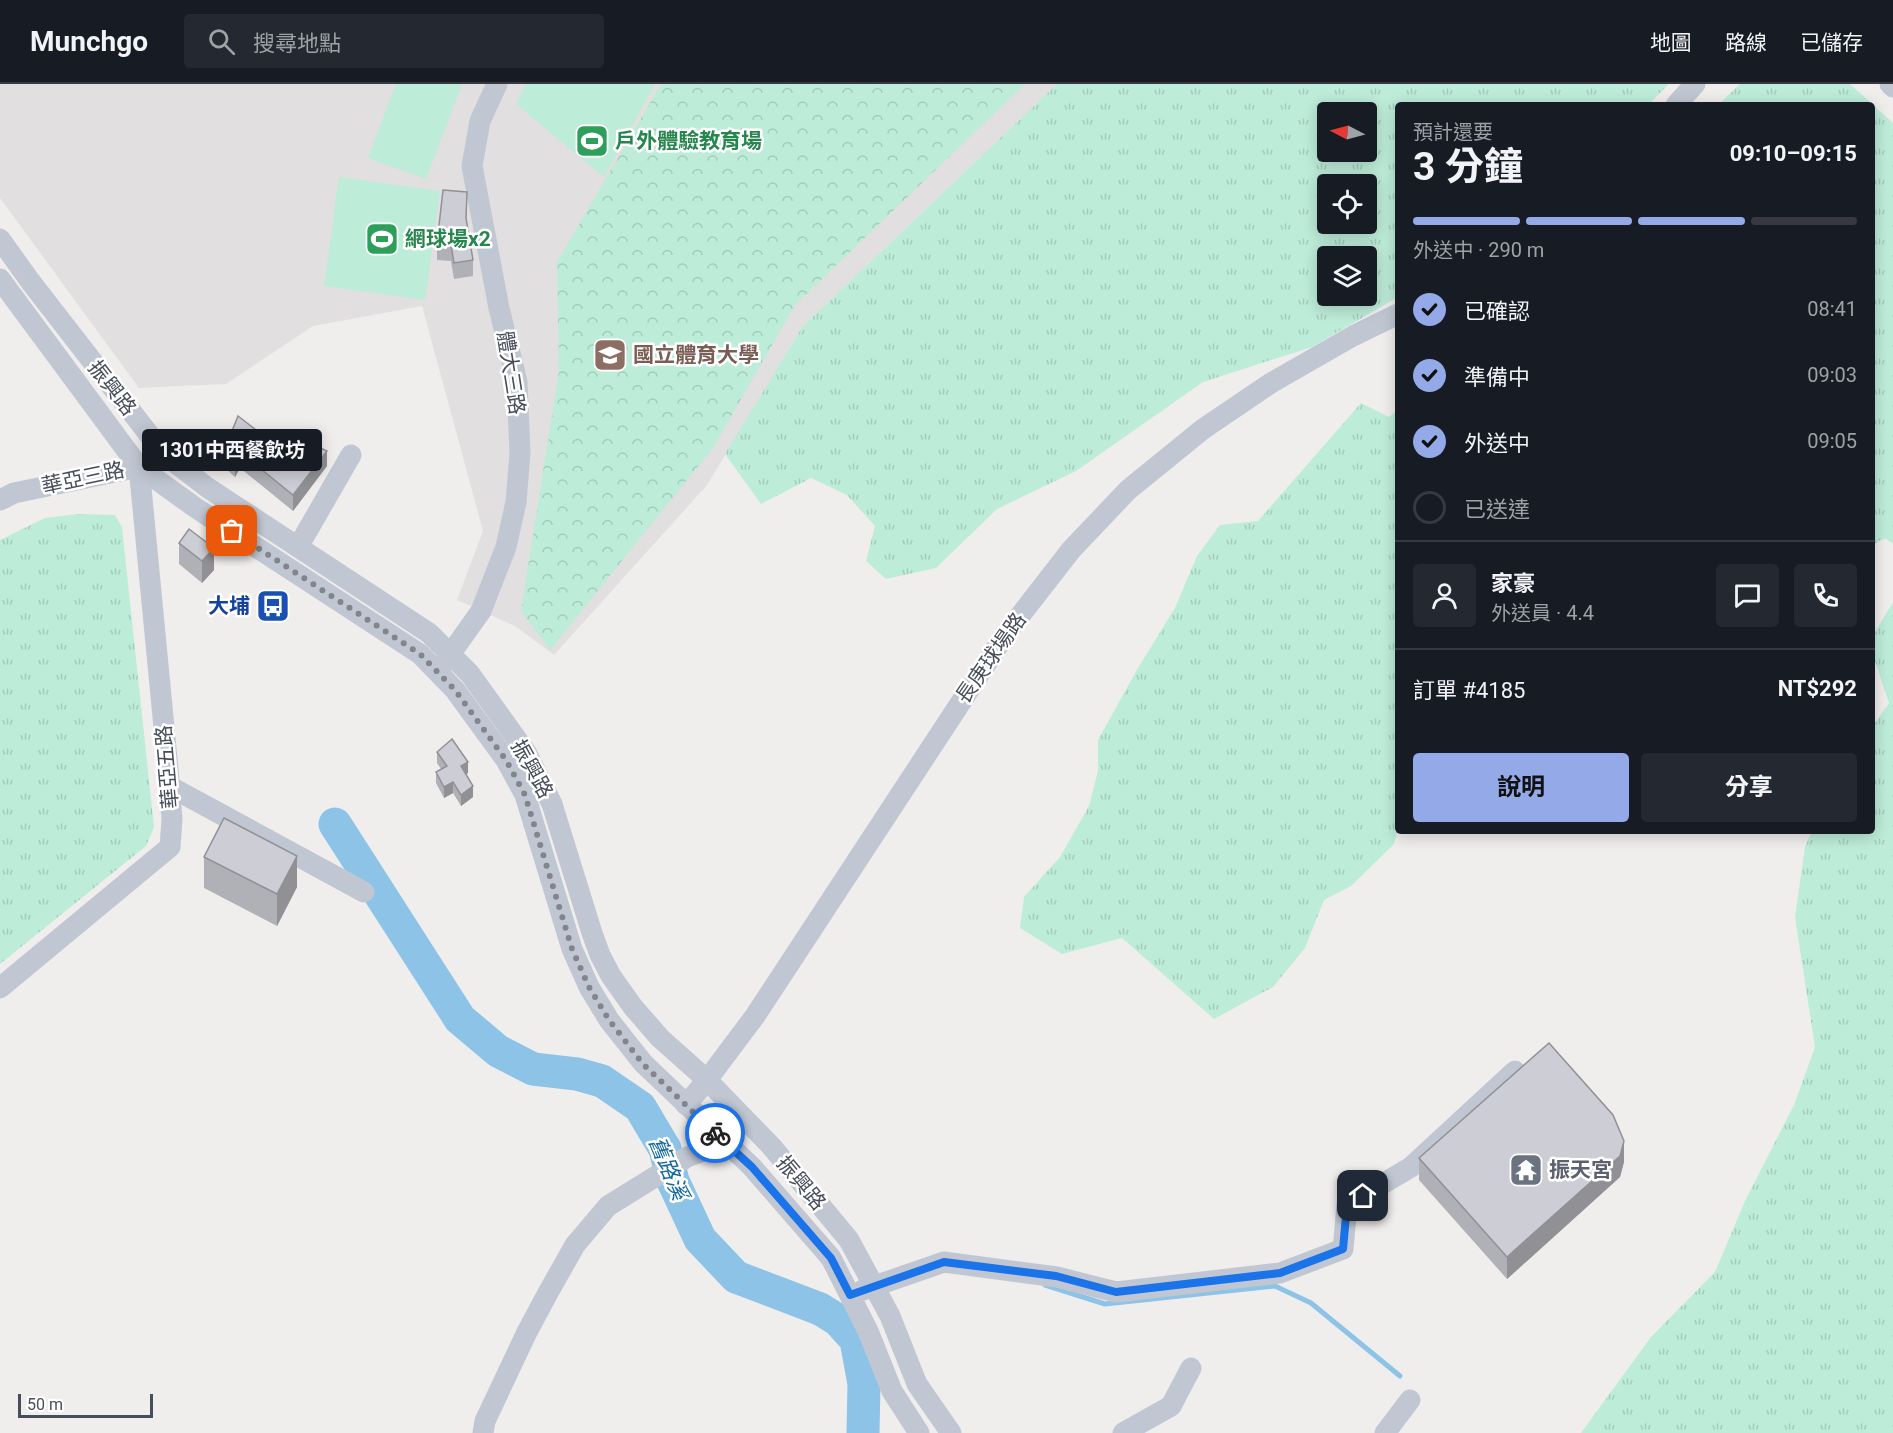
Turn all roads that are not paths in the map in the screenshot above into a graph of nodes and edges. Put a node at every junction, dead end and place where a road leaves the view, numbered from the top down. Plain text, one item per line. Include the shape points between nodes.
1 (497, 84) edge
2 (1695, 84) edge
3 (1679, 102) edge
4 (0, 239) edge
5 (0, 279) edge
6 (1395, 315) edge
7 (165, 455) junction
8 (351, 455) dead end
9 (139, 467) junction
10 (0, 500) edge
11 (298, 547) junction
12 (452, 654) junction
13 (437, 671) junction
14 (169, 786) junction
15 (364, 892) dead end
16 (0, 988) edge
17 (1515, 1071) edge
18 (707, 1080) junction
19 (686, 1105) junction
20 (725, 1143) junction
21 (874, 1286) junction
22 (850, 1295) junction
23 (1191, 1368) dead end
24 (925, 1395) junction
25 (1410, 1401) dead end
26 (908, 1428) edge
27 (483, 1433) edge
28 (951, 1433) edge
29 (1123, 1433) edge
30 (1385, 1433) edge

1 - 12 street, 體大三路 via 480,121 472,166 517,382 520,453 516,502 506,547 481,611
2 - 3 street
4 - 7 street, 振興路
5 - 9 street, 振興路
6 - 18 street, 長庚球場路 via 1271,383 1203,429 1128,490 1071,550 1005,635 755,1016
7 - 9 street, 華亞三路
7 - 11 street, 振興路
8 - 11 street
9 - 10 street, 華亞三路 via 14,493
9 - 13 street, 振興路 via 420,654
9 - 14 street, 華亞五路
11 - 12 street, 振興路 via 429,633
12 - 13 street, 體大三路
12 - 18 street, 振興路 via 526,752 552,804 592,933 611,976 660,1038
13 - 19 street, 振興路 via 483,726 525,795 572,949 589,987 643,1064
14 - 15 street
14 - 16 street, 華亞五路 via 170,847
17 - 21 street via 1411,1167 1347,1205 1343,1249 1280,1273 1116,1292 1056,1276 944,1262
18 - 19 street, 長庚球場路
18 - 21 street, 振興路 via 772,1147 849,1240
19 - 20 street, 振興路
20 - 22 street, 振興路 via 752,1167 831,1258
20 - 27 street via 687,1157 608,1206 575,1245 526,1332
21 - 22 street
21 - 24 street, 振興路
22 - 26 street, 振興路
23 - 29 street via 1171,1406
24 - 26 street
24 - 28 street, 振興路
25 - 30 street

